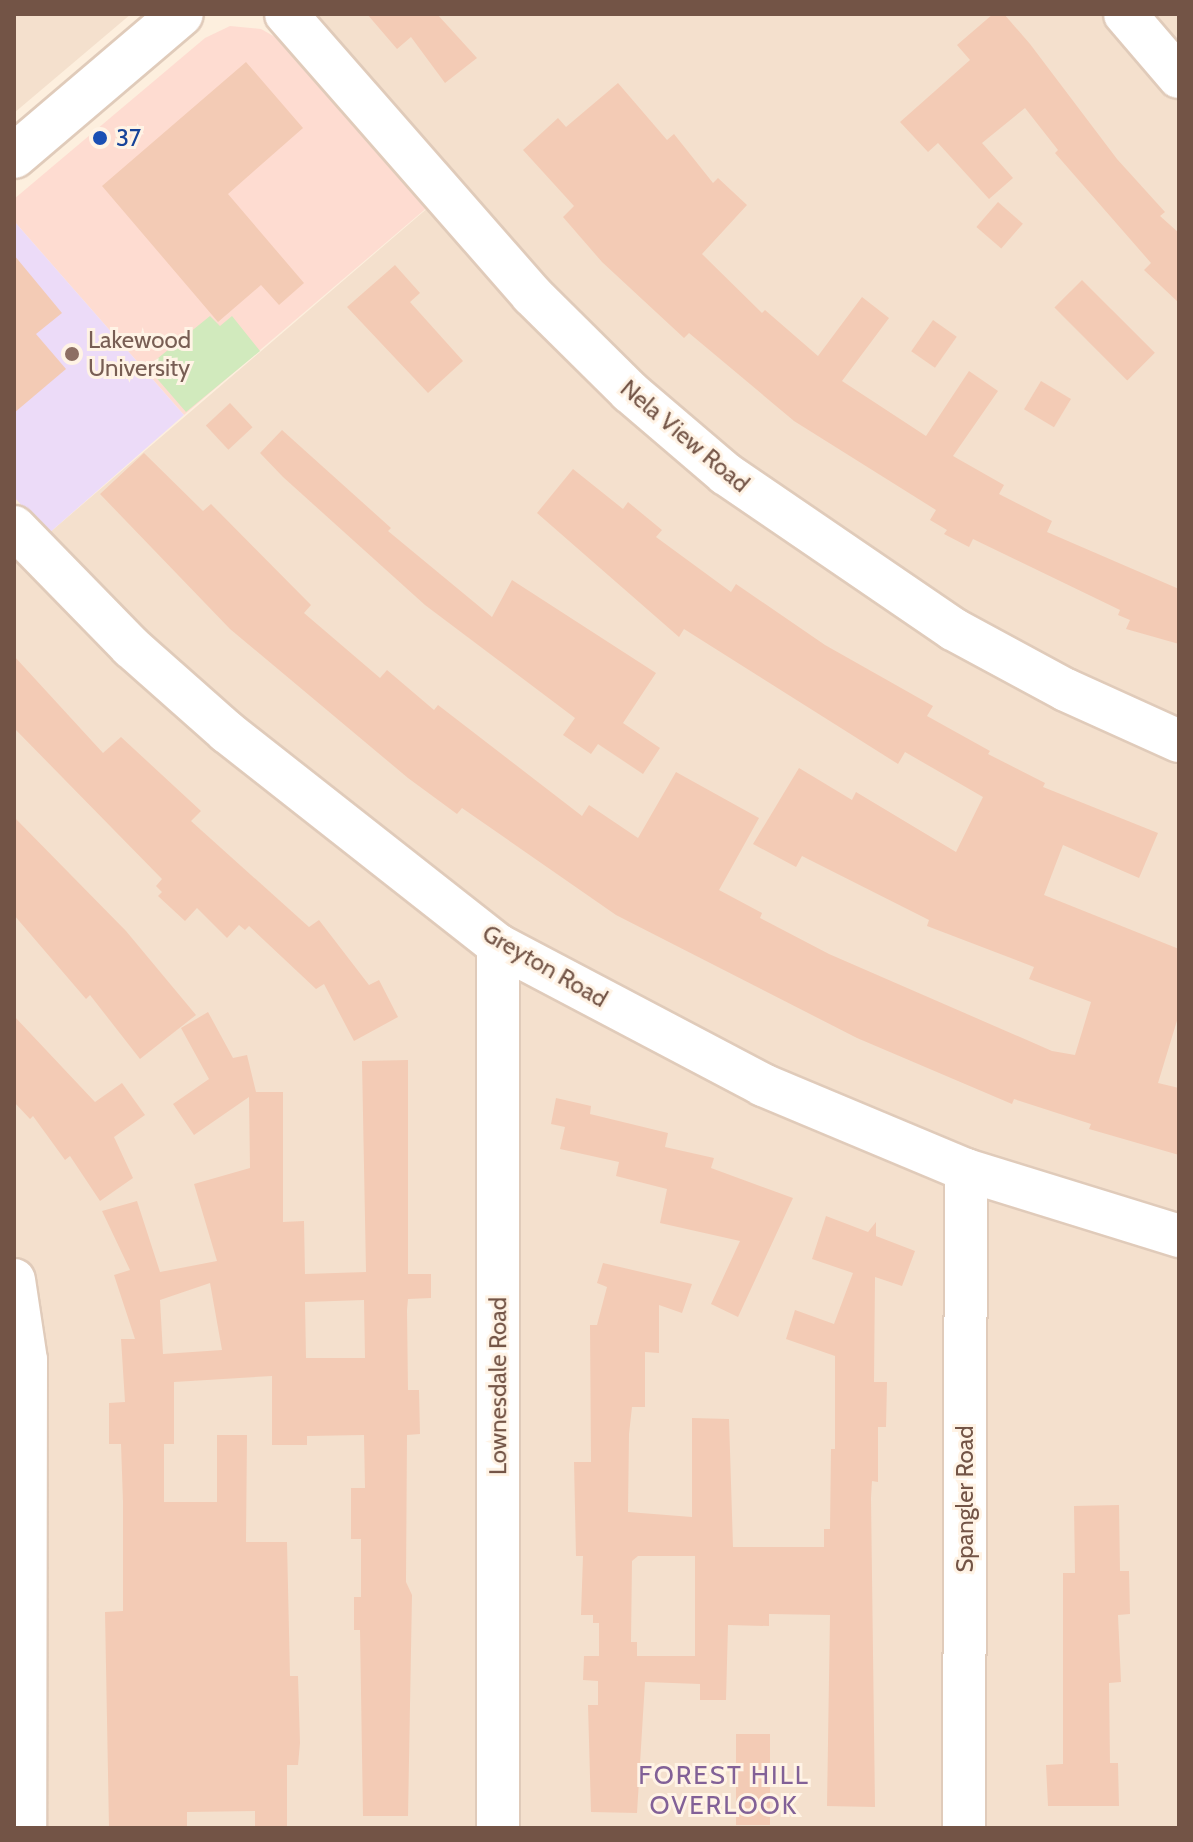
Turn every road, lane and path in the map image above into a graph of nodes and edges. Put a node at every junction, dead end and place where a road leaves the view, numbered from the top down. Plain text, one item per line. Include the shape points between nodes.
1 (286, 14) edge
2 (1125, 14) edge
3 (165, 19) edge
4 (1179, 77) edge
5 (14, 156) edge
6 (14, 527) edge
7 (1179, 741) edge
8 (498, 945) junction
9 (966, 1170) junction
10 (1179, 1236) edge
11 (14, 1280) edge
12 (25, 1828) edge
13 (498, 1828) edge
14 (964, 1828) edge

1 - 7 street, Nela View Road via 532,295 630,392 726,474 953,629 1066,690
2 - 4 street
3 - 5 street
6 - 8 street, Greyton Road via 131,647 227,732
8 - 9 street, Greyton Road via 763,1085
8 - 13 street, Lownesdale Road
9 - 10 street, Greyton Road
9 - 14 street, Spangler Road
11 - 12 street via 26,1376

